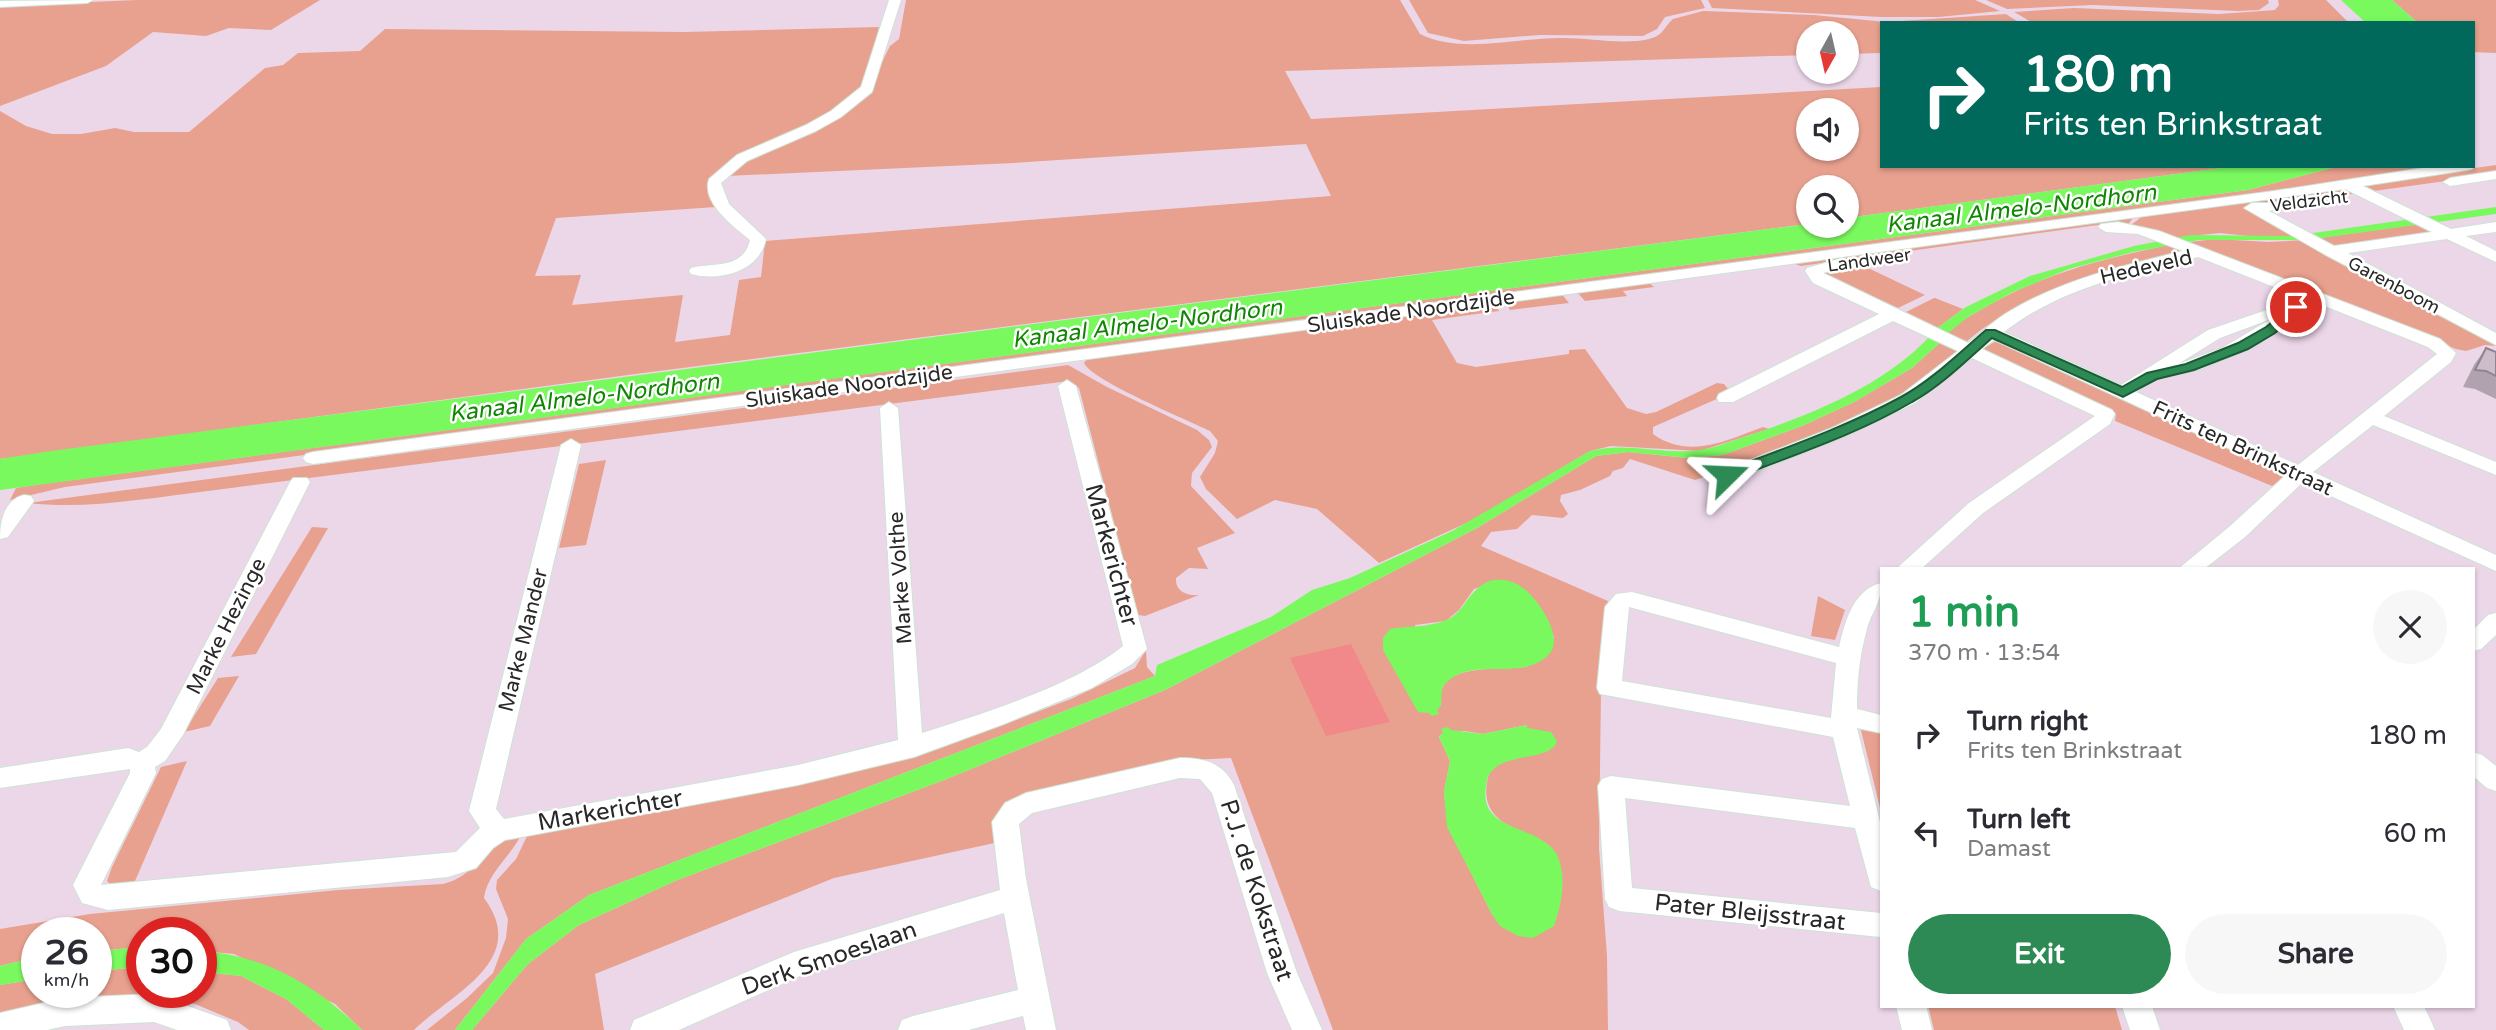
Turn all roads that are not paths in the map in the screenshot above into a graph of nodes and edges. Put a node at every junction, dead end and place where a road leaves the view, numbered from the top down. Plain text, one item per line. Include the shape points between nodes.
1 (87, 0) edge
2 (895, 0) edge
3 (0, 4) edge
4 (2496, 162) edge
5 (2475, 166) edge
6 (2453, 168) edge
7 (2496, 175) edge
8 (2345, 183) junction
9 (2367, 193) junction
10 (2238, 200) junction
11 (2252, 208) junction
12 (2496, 227) edge
13 (2444, 231) junction
14 (2325, 248) junction
15 (2190, 249) junction
16 (2496, 257) edge
17 (698, 271) dead end
18 (2315, 298) junction
19 (1893, 314) junction
20 (1990, 332) junction
21 (2496, 340) edge
22 (1970, 348) junction
23 (1068, 386) dead end
24 (2123, 392) junction
25 (1726, 398) dead end
26 (889, 408) dead end
27 (2371, 417) junction
28 (570, 445) dead end
29 (313, 458) dead end
30 (2496, 470) edge
31 (2299, 474) junction
32 (1727, 475) dead end
33 (300, 482) dead end
34 (24, 501) dead end
35 (0, 532) edge
36 (2496, 564) edge
37 (1909, 567) edge
38 (2192, 567) edge
39 (1880, 591) edge
40 (2496, 621) edge
41 (2475, 641) edge
42 (1849, 657) junction
43 (1844, 723) junction
44 (1880, 724) edge
45 (914, 747) junction
46 (142, 763) junction
47 (2475, 764) edge
48 (0, 778) edge
49 (2496, 781) edge
50 (1866, 819) junction
51 (498, 831) junction
52 (1880, 876) edge
53 (1016, 897) junction
54 (1880, 925) edge
55 (1035, 999) junction
56 (1912, 1008) edge
57 (2138, 1008) edge
58 (2409, 1008) edge
59 (0, 1027) edge
60 (651, 1027) edge
61 (216, 1030) edge
62 (913, 1030) edge
63 (1041, 1030) edge
64 (1307, 1030) edge
65 (1917, 1030) edge
66 (2145, 1030) edge
67 (2420, 1030) edge

1 - 3 street
2 - 17 street via 867,89 811,128 742,158 713,182 714,193 758,239 758,247 753,257 739,266
4 - 5 street
6 - 8 street, Sluiskade Noordzijde
7 - 9 street, Veldzicht
8 - 9 street, Veldzicht
8 - 10 street, Sluiskade Noordzijde
9 - 11 street, Veldzicht
9 - 13 street, Veldzicht
10 - 11 street, Veldzicht
10 - 29 street, Sluiskade Noordzijde
11 - 14 street, Veldzicht
12 - 13 street, Garenboom
13 - 14 street, Garenboom
13 - 16 street, Veldzicht
14 - 21 street, Garenboom
15 - 18 street, Hedeveld
15 - 19 street, Landweer via 2118,226 1813,271 1819,279
15 - 20 street, Hedeveld via 2066,289
18 - 24 street via 2243,346 2190,368 2152,376
18 - 27 street, Hedeveld via 2434,343 2447,353
19 - 22 street
19 - 25 street
20 - 22 street, Hedeveld
20 - 24 street, Frits ten Brinkstraat
22 - 32 street, Hedeveld via 1908,399 1839,432
22 - 37 street via 2105,414 2103,420 1976,508
23 - 45 street, Markerichter via 1135,649 1061,692
24 - 31 street, Frits ten Brinkstraat
26 - 45 street, Marke Volthe
27 - 30 street
27 - 31 street, Hedeveld
28 - 51 street, Marke Mander via 482,811
31 - 36 street, Frits ten Brinkstraat
31 - 38 street, Hedeveld
33 - 46 street, Marke Hezinge via 170,735 156,754
34 - 35 street
39 - 42 street via 1860,614
40 - 41 street
42 - 43 street
42 - 43 street via 1632,600 1618,602 1609,688
43 - 44 street
43 - 50 street
45 - 51 street, Markerichter via 765,782
46 - 48 street via 128,758
46 - 51 street via 143,773 87,885 92,895 108,898 448,866 466,860
47 - 49 street
50 - 52 street
50 - 54 street, Pater Bleijsstraat via 1611,786 1619,899
53 - 55 street, P.J. de Kokstraat
53 - 60 street, Derk Smoeslaan via 794,965
53 - 64 street, P.J. de Kokstraat via 1005,822 1014,810 1180,768 1203,768 1219,780 1225,793 1282,973
55 - 62 street
55 - 63 street, P.J. de Kokstraat
56 - 65 street
57 - 66 street
58 - 67 street
59 - 61 street via 65,1012 154,1008

